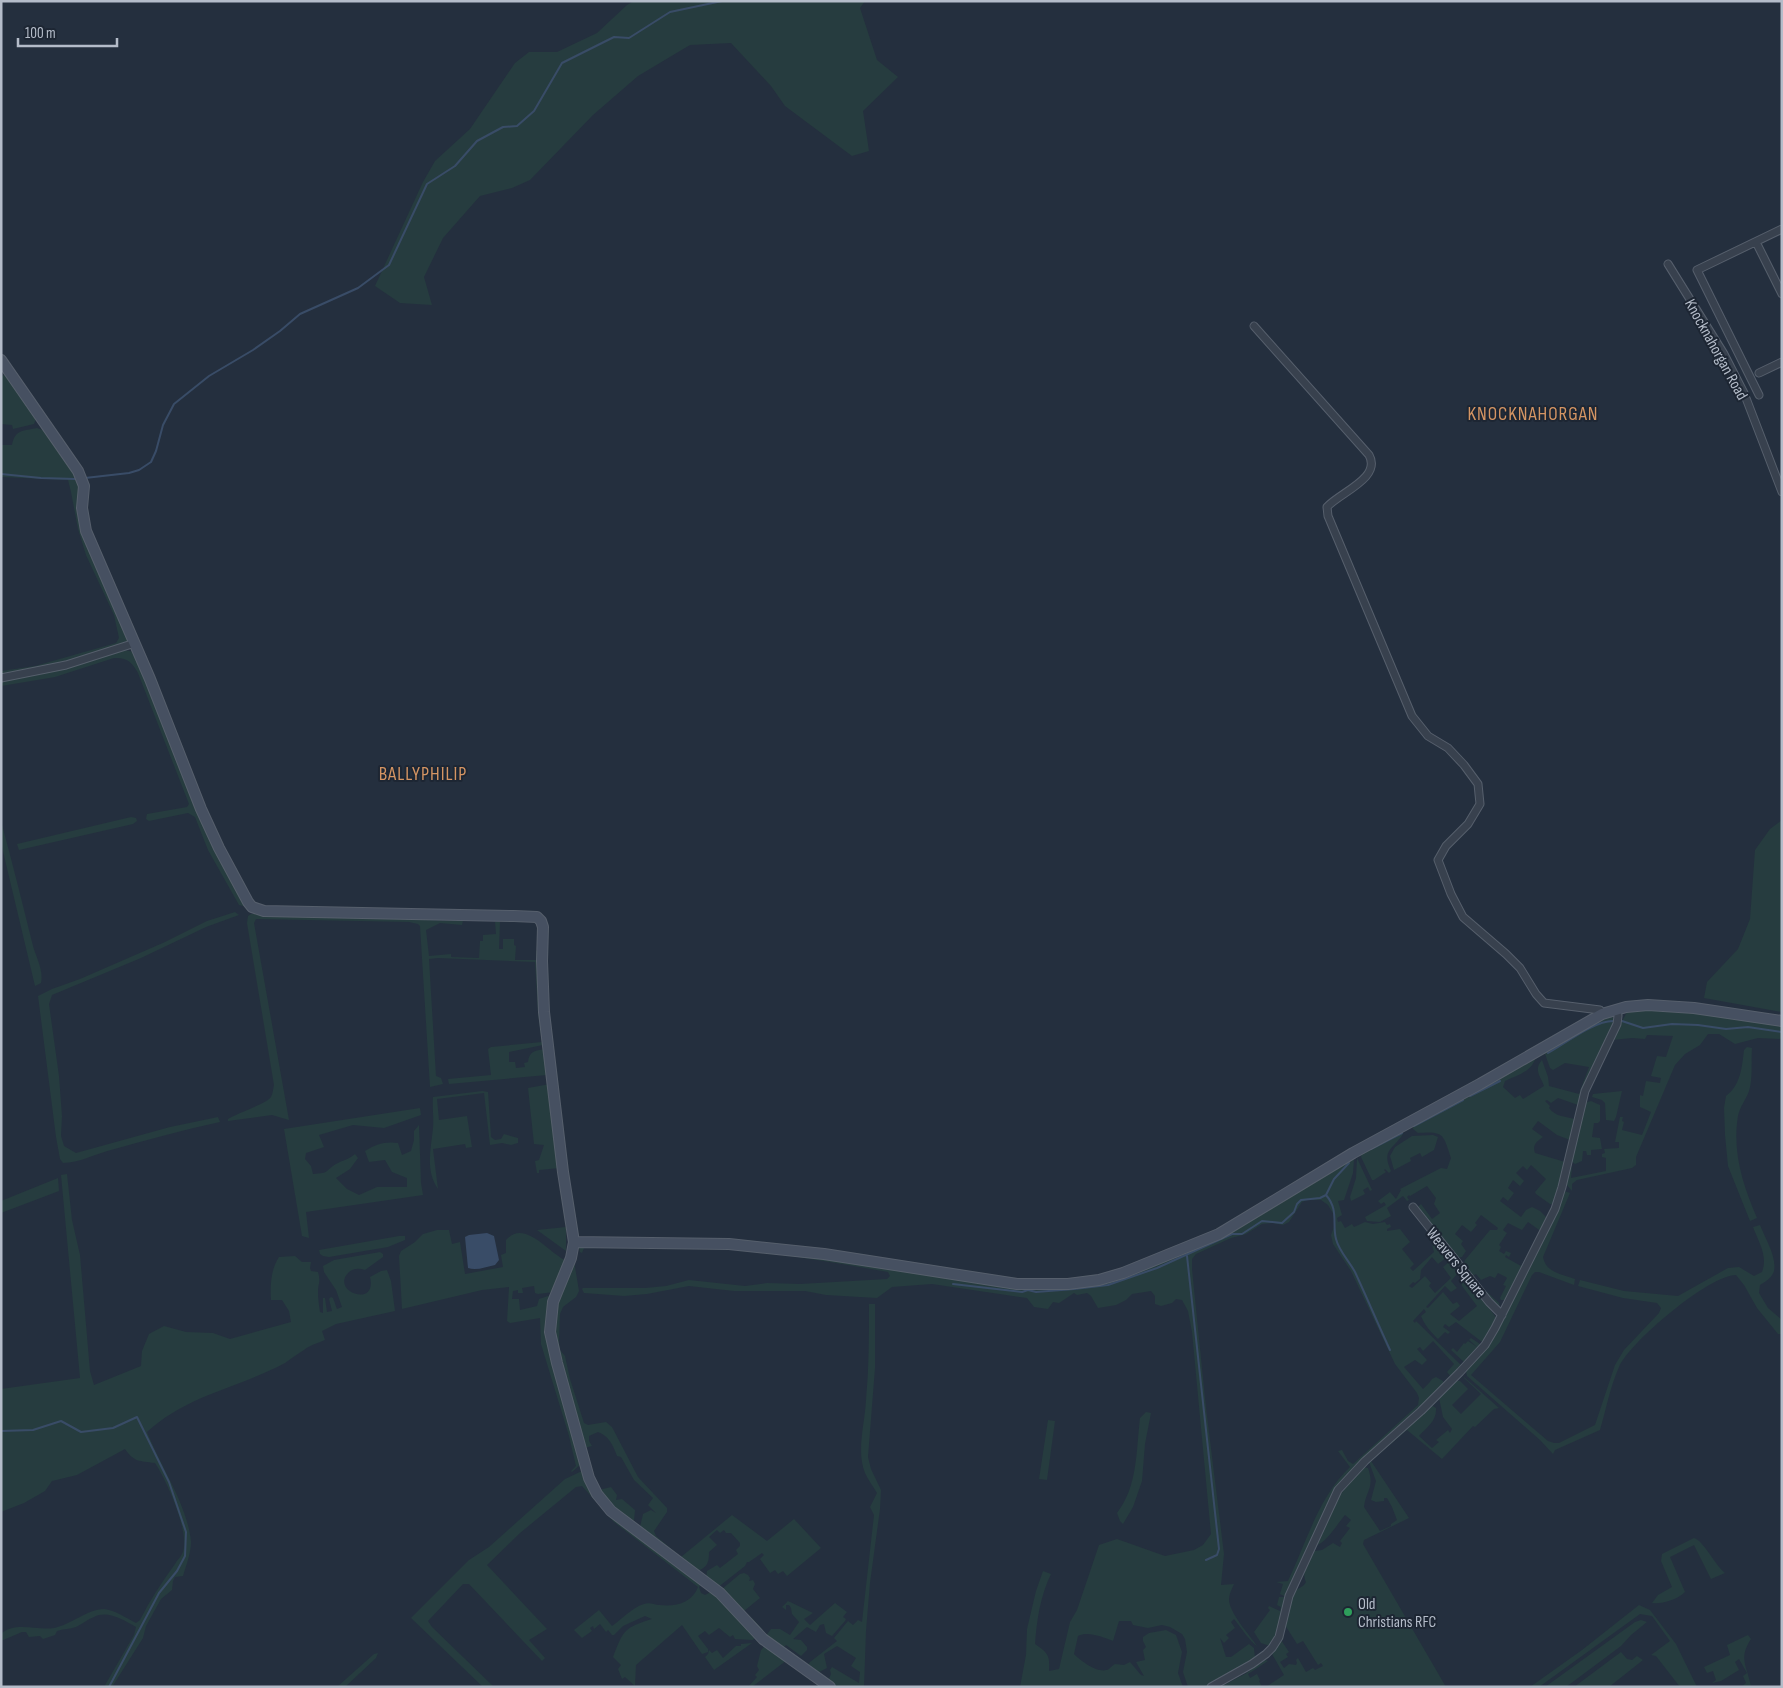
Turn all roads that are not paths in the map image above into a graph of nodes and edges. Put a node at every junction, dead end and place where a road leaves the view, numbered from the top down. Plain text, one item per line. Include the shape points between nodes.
1 (1782, 229) edge
2 (1756, 242) junction
3 (1668, 264) dead end
4 (1782, 294) edge
5 (1254, 326) dead end
6 (1, 360) edge
7 (1782, 362) edge
8 (1758, 372) dead end
9 (1759, 395) dead end
10 (1782, 492) edge
11 (135, 643) junction
12 (1, 678) edge
13 (1617, 1009) junction
14 (1602, 1014) junction
15 (1782, 1021) edge
16 (1413, 1208) dead end
17 (574, 1242) junction
18 (1502, 1315) junction
19 (830, 1687) edge
20 (1211, 1687) edge

1 - 2 street
2 - 4 street
2 - 9 street via 1697,270
3 - 10 street, Knocknahorgan Road via 1724,354 1744,393
5 - 14 street via 1372,461 1372,467 1358,484 1327,507 1328,516 1412,716 1428,736 1459,759 1478,784 1480,804 1438,860 1451,894 1463,917 1520,968 1544,1002 1600,1010
6 - 11 street via 78,471 84,486 82,515 86,531
7 - 8 street
11 - 12 street via 60,667
11 - 17 street via 210,829 252,907 264,911 514,916 541,920 544,1012
13 - 14 street
13 - 15 street via 1686,1007
13 - 18 street via 1617,1024 1585,1091 1558,1200
14 - 17 street via 1353,1153 1228,1229 1165,1257 1099,1280 1068,1284 1016,1284 824,1254 735,1245
16 - 18 street, Weavers Square
17 - 19 street via 553,1302 550,1332 586,1467 597,1494 611,1511 720,1593 763,1639
18 - 20 street via 1484,1345 1460,1372 1354,1471 1338,1490 1289,1596 1279,1637 1272,1648 1252,1664

